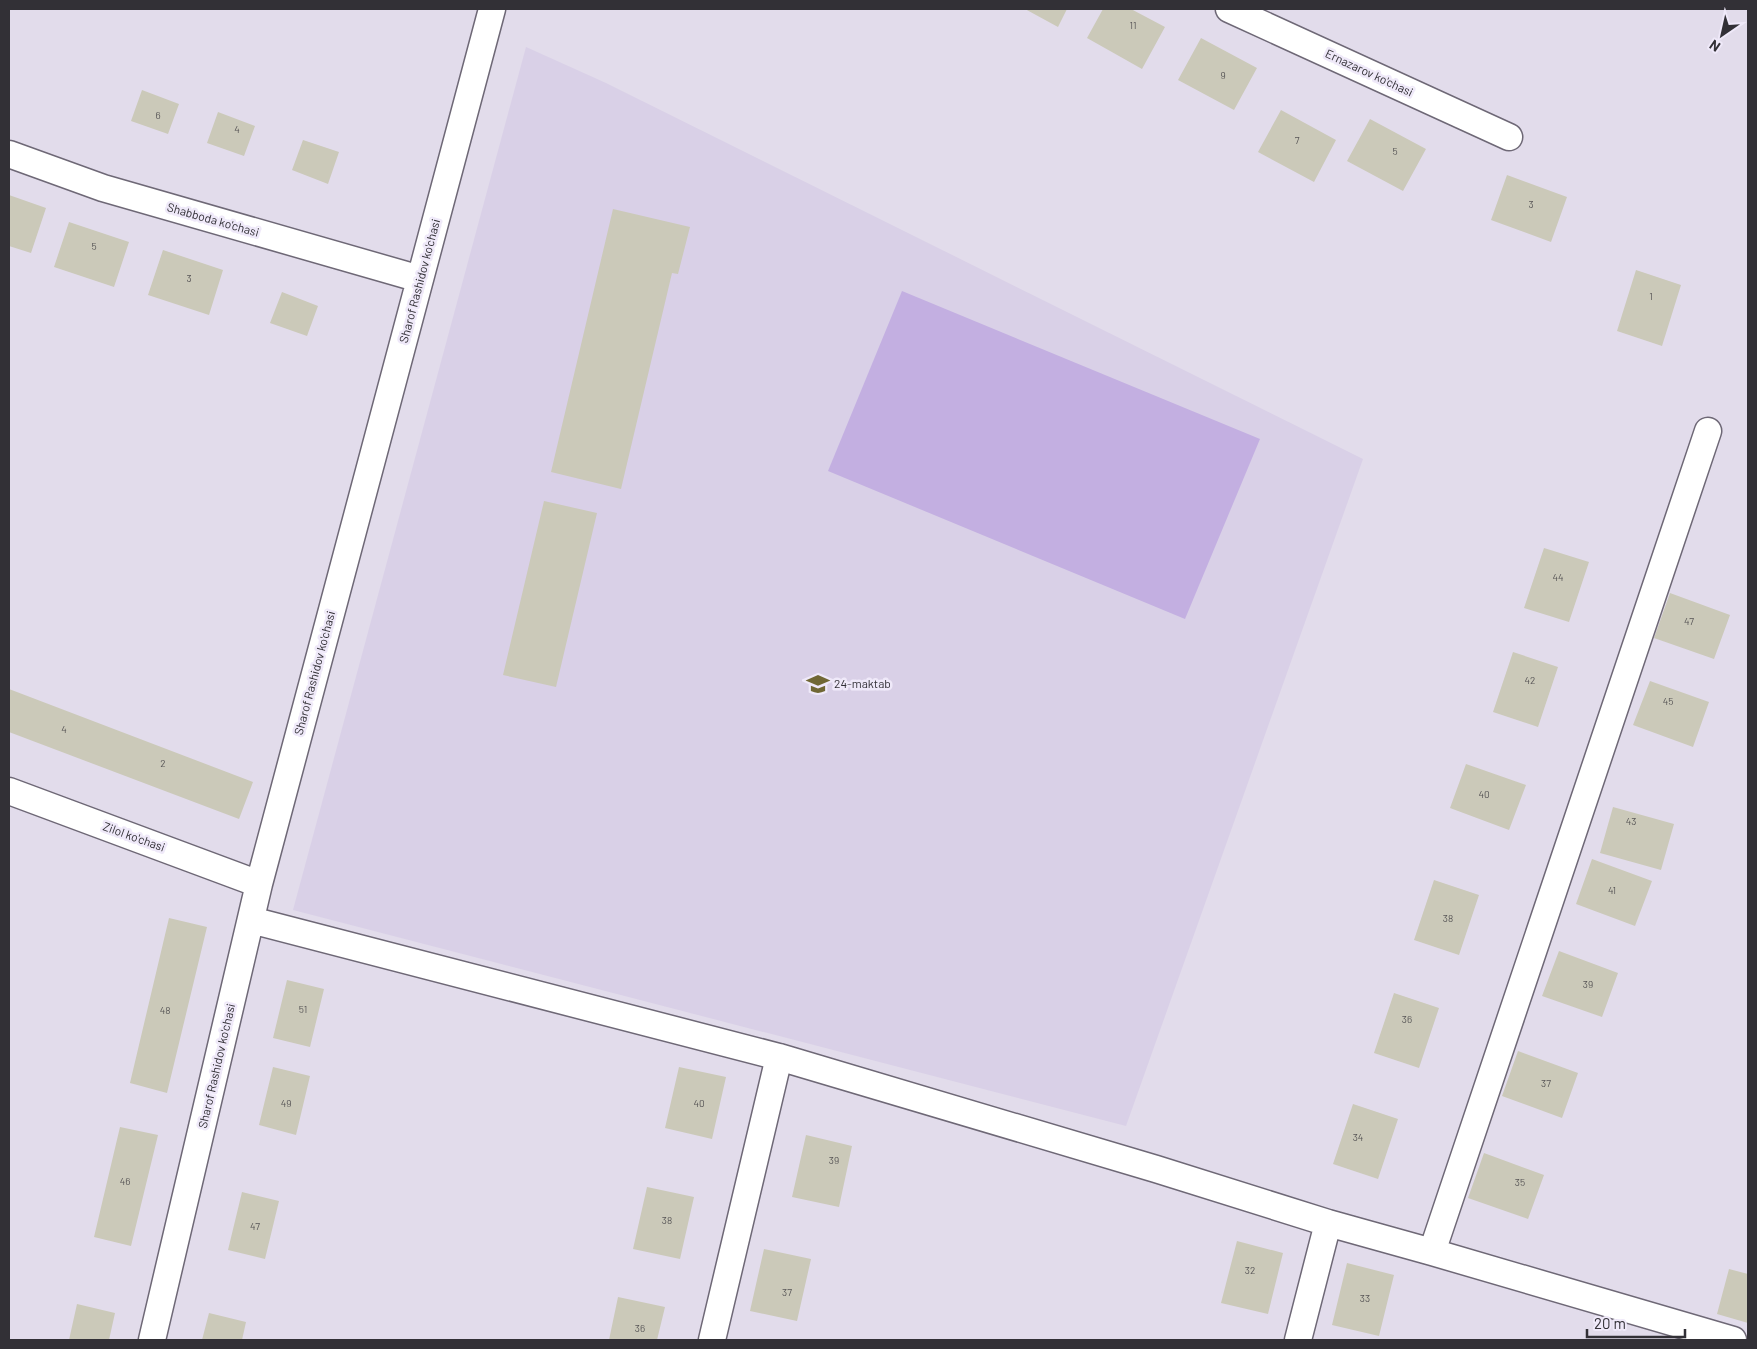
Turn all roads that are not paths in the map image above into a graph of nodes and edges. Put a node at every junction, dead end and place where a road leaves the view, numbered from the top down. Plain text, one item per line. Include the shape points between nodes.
1 (492, 9) edge
2 (1229, 9) edge
3 (1509, 136) dead end
4 (9, 154) edge
5 (420, 279) junction
6 (1708, 431) dead end
7 (9, 791) edge
8 (259, 884) junction
9 (251, 920) junction
10 (779, 1057) junction
11 (1328, 1223) junction
12 (1432, 1252) junction
13 (152, 1340) edge
14 (712, 1340) edge
15 (1298, 1340) edge
16 (1733, 1340) edge

1 - 5 street, Sharof Rashidov ko'chasi
2 - 3 street, Ernazarov ko'chasi
4 - 5 street, Shabboda ko'chasi via 103,188
5 - 8 street, Sharof Rashidov ko'chasi
6 - 12 street
7 - 8 street, Zilol ko'chasi
8 - 9 street, Sharof Rashidov ko'chasi
9 - 10 street
9 - 13 street, Sharof Rashidov ko'chasi
10 - 11 street
10 - 14 street
11 - 12 street
11 - 15 street
12 - 16 street

